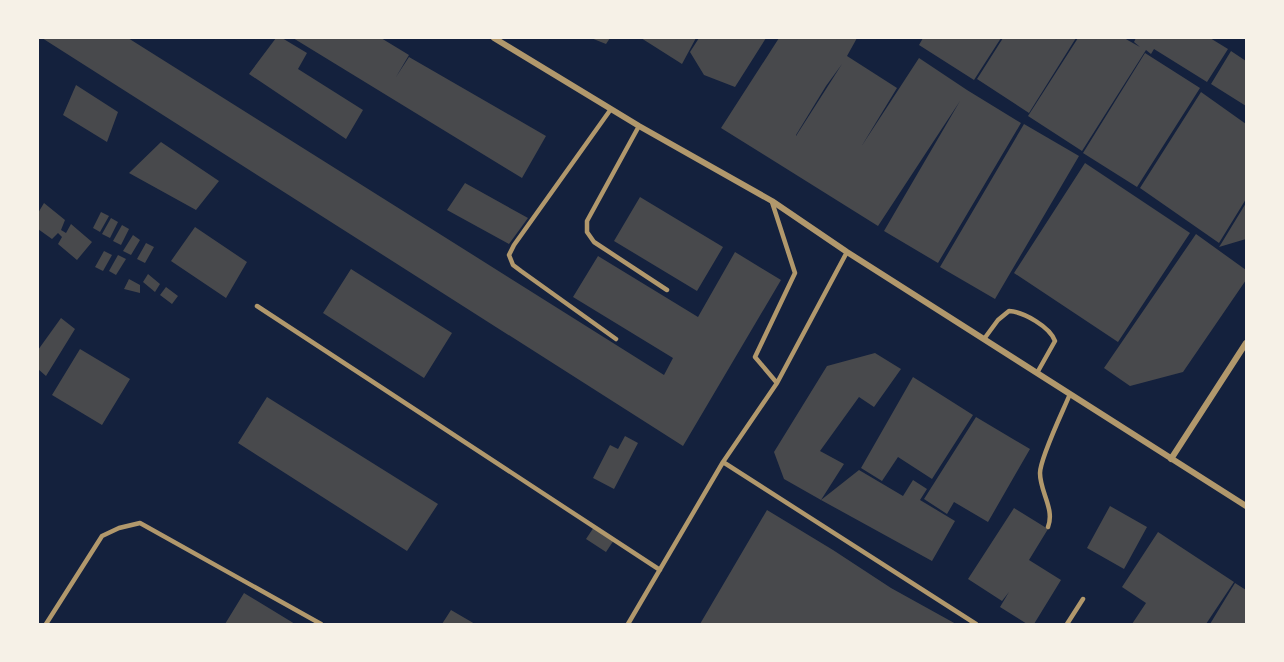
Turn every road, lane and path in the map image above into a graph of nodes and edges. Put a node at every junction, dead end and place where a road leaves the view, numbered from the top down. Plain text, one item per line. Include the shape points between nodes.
1 (494, 38) edge
2 (611, 109) junction
3 (639, 126) junction
4 (772, 201) junction
5 (847, 252) junction
6 (667, 290) dead end
7 (257, 306) dead end
8 (616, 339) dead end
9 (984, 339) junction
10 (1246, 343) edge
11 (1037, 373) junction
12 (777, 383) junction
13 (1071, 394) junction
14 (1171, 459) junction
15 (723, 462) junction
16 (1246, 506) edge
17 (1047, 527) dead end
18 (660, 570) junction
19 (1083, 599) dead end
20 (46, 624) edge
21 (321, 624) edge
22 (628, 624) edge
23 (976, 624) edge
24 (1066, 624) edge

1 - 2 street
2 - 3 street
2 - 8 lane via 509,255 521,272
3 - 4 street
3 - 6 lane via 587,221 587,232 594,242
4 - 5 street
4 - 12 lane via 795,273 755,357
5 - 9 street
5 - 12 lane
7 - 18 lane
9 - 11 street
9 - 11 lane via 1009,311 1018,312 1052,333 1055,341
10 - 14 street
11 - 13 street
12 - 15 lane
13 - 14 street
13 - 17 lane via 1041,465 1040,479 1050,516
14 - 16 street
15 - 18 lane
15 - 23 lane
18 - 22 lane
19 - 24 lane
20 - 21 lane via 102,537 140,523

